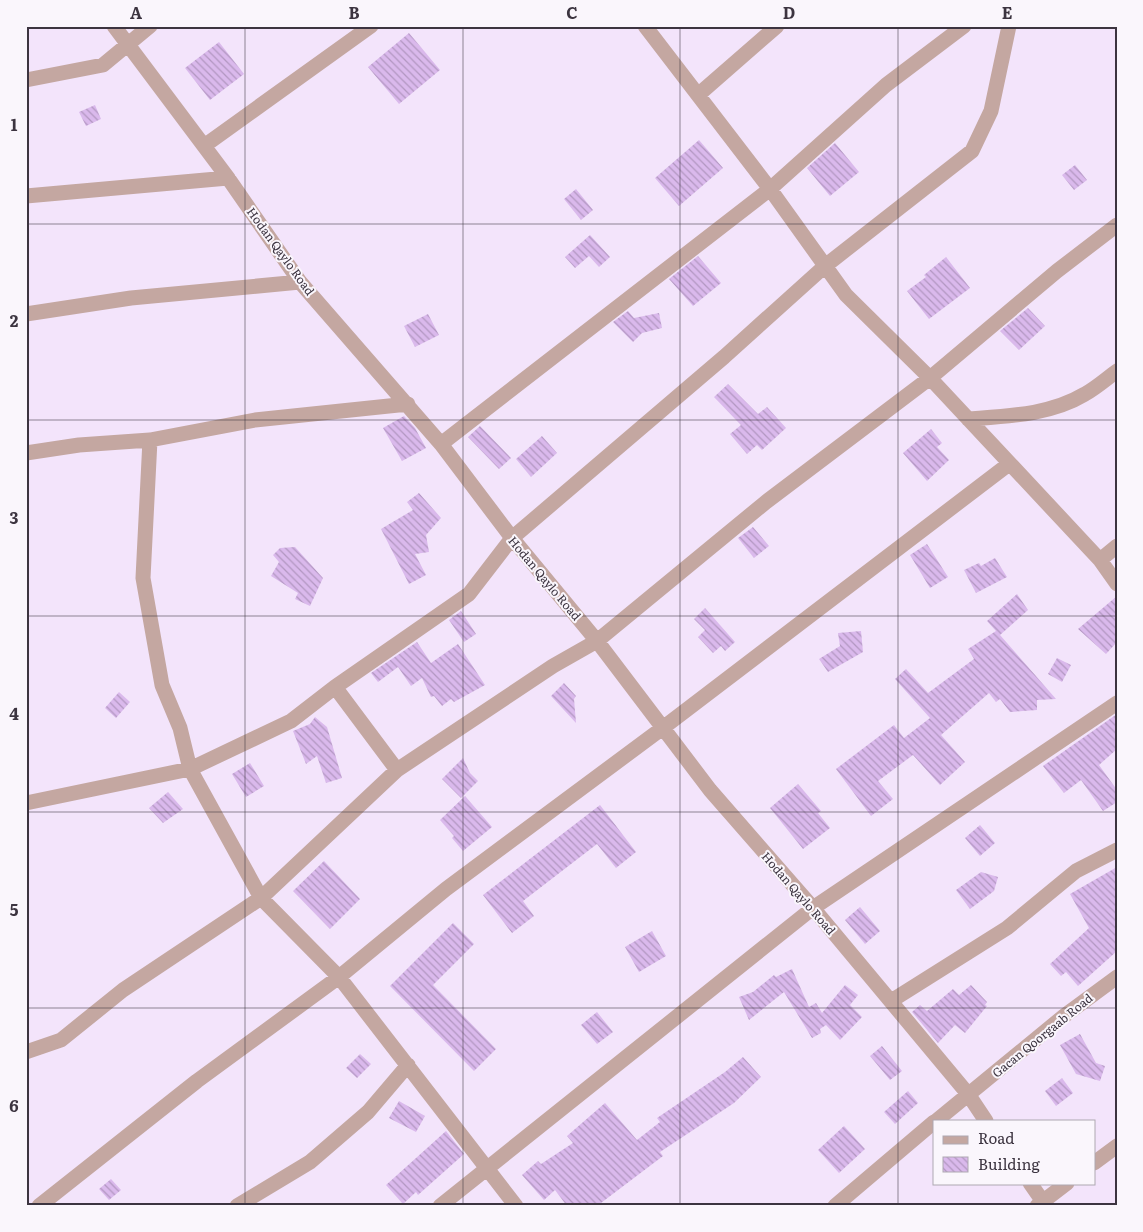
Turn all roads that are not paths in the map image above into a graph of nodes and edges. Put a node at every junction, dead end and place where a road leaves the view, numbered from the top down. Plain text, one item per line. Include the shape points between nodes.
1 (114, 26) edge
2 (150, 26) edge
3 (371, 26) edge
4 (645, 26) edge
5 (777, 26) edge
6 (964, 26) edge
7 (1009, 26) edge
8 (128, 43) junction
9 (26, 80) edge
10 (698, 95) junction
11 (204, 146) junction
12 (228, 178) junction
13 (770, 189) junction
14 (26, 196) edge
15 (1117, 225) edge
16 (825, 266) junction
17 (300, 282) junction
18 (26, 314) edge
19 (1117, 371) edge
20 (930, 378) junction
21 (408, 404) junction
22 (968, 419) junction
23 (150, 440) junction
24 (441, 444) junction
25 (26, 453) edge
26 (1009, 464) junction
27 (512, 538) junction
28 (1117, 546) edge
29 (1100, 560) junction
30 (1117, 584) edge
31 (597, 641) junction
32 (335, 687) junction
33 (1117, 703) edge
34 (664, 727) junction
35 (190, 769) junction
36 (397, 770) junction
37 (26, 803) edge
38 (1117, 850) edge
39 (261, 898) junction
40 (813, 908) junction
41 (339, 977) junction
42 (1117, 977) edge
43 (890, 1001) junction
44 (26, 1052) edge
45 (408, 1065) junction
46 (968, 1094) junction
47 (937, 1120) edge
48 (985, 1120) edge
49 (933, 1124) edge
50 (1117, 1146) edge
51 (1096, 1162) edge
52 (488, 1169) junction
53 (1031, 1184) edge
54 (1066, 1184) edge
55 (1042, 1204) edge
56 (38, 1206) edge
57 (237, 1206) edge
58 (440, 1206) edge
59 (516, 1206) edge
60 (835, 1206) edge

1 - 8 street, Hodan Qaylo Road
2 - 8 street
3 - 11 street
4 - 10 street
5 - 10 street
6 - 13 street via 886,85
7 - 16 street via 991,111 972,151
8 - 9 street via 103,65
8 - 11 street, Hodan Qaylo Road
10 - 13 street
11 - 12 street, Hodan Qaylo Road
12 - 14 street
12 - 17 street, Hodan Qaylo Road
13 - 16 street
13 - 24 street
15 - 20 street
16 - 20 street via 846,295
16 - 27 street
17 - 18 street via 131,298
17 - 21 street, Hodan Qaylo Road
19 - 22 street via 1086,394 1062,406 1026,415
20 - 22 street
20 - 31 street via 766,502
21 - 23 street via 255,420
21 - 24 street, Hodan Qaylo Road
22 - 26 street
23 - 25 street
23 - 35 street via 143,578 162,685 180,728
24 - 27 street, Hodan Qaylo Road
26 - 29 street
26 - 34 street
27 - 31 street, Hodan Qaylo Road
27 - 32 street via 469,594
28 - 29 street
29 - 30 street
31 - 34 street, Hodan Qaylo Road
31 - 36 street via 552,666
32 - 35 street via 291,721
32 - 36 street
33 - 40 street
34 - 40 street, Hodan Qaylo Road via 710,790
34 - 41 street via 446,889
35 - 37 street
35 - 39 street
36 - 39 street
38 - 43 street via 1076,871 1008,928
39 - 41 street
39 - 44 street via 123,990 61,1040
40 - 43 street, Hodan Qaylo Road
40 - 52 street
41 - 45 street
41 - 56 street via 197,1081
42 - 46 street, Gacan Qoorgaab Road
43 - 46 street, Hodan Qaylo Road
45 - 52 street
45 - 57 street via 368,1112 310,1162
46 - 47 street, Gacan Qoorgaab Road
46 - 48 street, Hodan Qaylo Road
49 - 60 street, Gacan Qoorgaab Road
50 - 51 street
52 - 58 street
52 - 59 street
53 - 55 street
54 - 55 street

